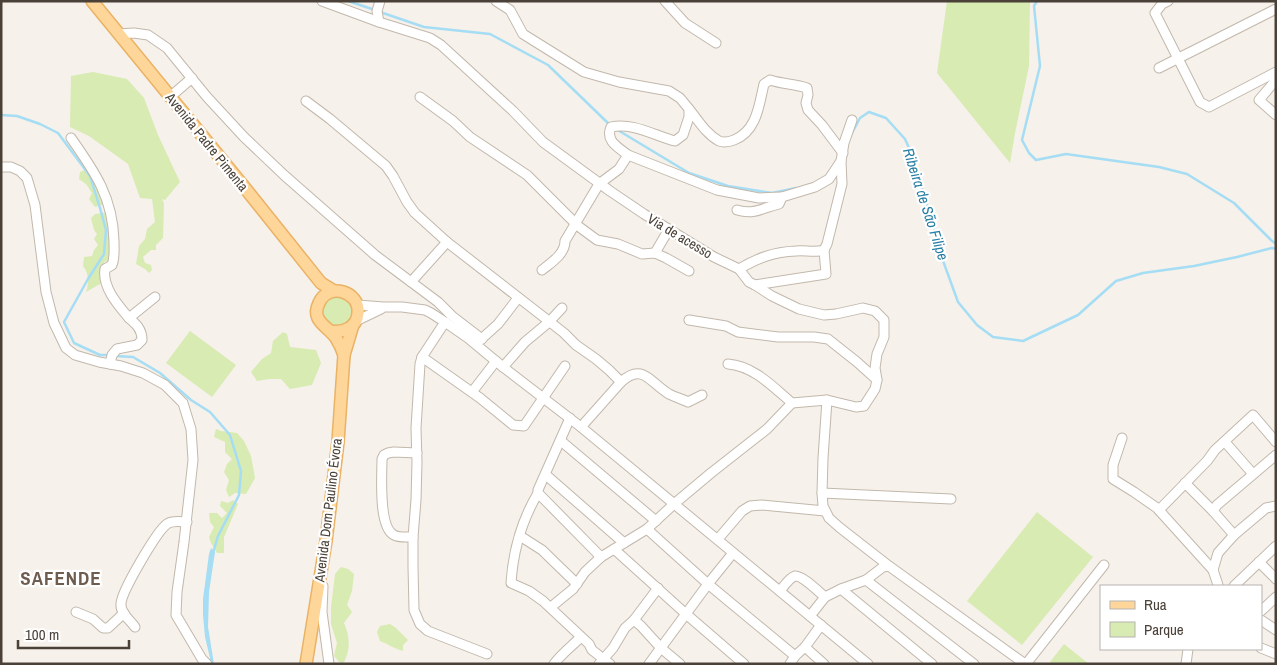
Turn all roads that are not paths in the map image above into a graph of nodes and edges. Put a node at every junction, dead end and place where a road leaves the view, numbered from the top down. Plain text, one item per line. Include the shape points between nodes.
1 (92, 1) edge
2 (322, 1) edge
3 (380, 1) edge
4 (496, 1) edge
5 (665, 1) edge
6 (1168, 1) edge
7 (1276, 10) edge
8 (379, 22) junction
9 (118, 34) junction
10 (716, 43) dead end
11 (1178, 58) junction
12 (1159, 68) dead end
13 (1276, 72) edge
14 (192, 78) junction
15 (1276, 80) edge
16 (1246, 88) junction
17 (170, 97) junction
18 (420, 97) dead end
19 (1259, 100) junction
20 (306, 101) dead end
21 (689, 109) junction
22 (1276, 115) edge
23 (852, 120) dead end
24 (71, 138) dead end
25 (628, 155) junction
26 (842, 157) junction
27 (1, 167) edge
28 (599, 184) junction
29 (782, 197) junction
30 (737, 210) dead end
31 (575, 223) junction
32 (669, 229) junction
33 (447, 242) junction
34 (824, 250) junction
35 (656, 253) junction
36 (739, 269) junction
37 (542, 270) dead end
38 (689, 271) dead end
39 (411, 282) junction
40 (320, 284) junction
41 (755, 284) junction
42 (334, 291) junction
43 (155, 297) dead end
44 (323, 297) junction
45 (518, 298) junction
46 (358, 305) junction
47 (383, 307) junction
48 (562, 308) dead end
49 (128, 318) junction
50 (689, 320) dead end
51 (445, 322) junction
52 (549, 322) junction
53 (354, 323) junction
54 (330, 331) junction
55 (479, 341) junction
56 (344, 355) junction
57 (422, 357) junction
58 (110, 364) junction
59 (500, 364) junction
60 (728, 364) dead end
61 (565, 366) dead end
62 (877, 380) junction
63 (621, 382) junction
64 (472, 392) junction
65 (702, 395) dead end
66 (544, 398) junction
67 (827, 400) junction
68 (792, 403) junction
69 (570, 418) junction
70 (581, 427) junction
71 (1122, 438) dead end
72 (560, 441) junction
73 (1224, 442) junction
74 (1276, 442) edge
75 (417, 453) junction
76 (1276, 456) edge
77 (1253, 474) junction
78 (546, 475) junction
79 (1186, 483) junction
80 (822, 492) junction
81 (538, 493) junction
82 (951, 499) dead end
83 (674, 504) junction
84 (1276, 506) edge
85 (1159, 510) junction
86 (825, 511) junction
87 (1212, 511) junction
88 (656, 520) junction
89 (187, 522) junction
90 (647, 529) junction
91 (1234, 535) junction
92 (520, 536) junction
93 (413, 538) junction
94 (718, 539) junction
95 (326, 541) junction
96 (624, 543) junction
97 (1276, 546) edge
98 (614, 549) junction
99 (733, 553) junction
100 (601, 557) junction
101 (1259, 562) junction
102 (1104, 564) dead end
103 (889, 566) junction
104 (1213, 570) junction
105 (1276, 579) edge
106 (866, 580) junction
107 (577, 584) junction
108 (708, 584) junction
109 (1220, 585) edge
110 (1235, 585) edge
111 (658, 588) junction
112 (840, 589) junction
113 (780, 591) junction
114 (825, 597) junction
115 (1276, 597) edge
116 (551, 607) junction
117 (1262, 610) edge
118 (76, 612) dead end
119 (124, 613) junction
120 (686, 614) junction
121 (810, 616) junction
122 (634, 620) junction
123 (1262, 621) edge
124 (821, 625) junction
125 (135, 626) dead end
126 (1276, 630) edge
127 (580, 637) junction
128 (805, 647) junction
129 (661, 648) junction
130 (1262, 648) edge
131 (1188, 650) edge
132 (487, 654) dead end
133 (1276, 654) edge
134 (792, 660) edge
135 (604, 662) edge
136 (207, 664) edge
137 (306, 664) edge
138 (329, 664) edge
139 (554, 664) edge
140 (649, 664) edge
141 (680, 664) edge
142 (744, 664) edge
143 (824, 664) edge
144 (868, 664) edge
145 (932, 664) edge
146 (974, 664) edge
147 (1025, 664) edge
148 (1186, 664) edge

1 - 9 main road, Avenida Padre Pimenta
2 - 8 street, Via de acesso
3 - 8 street via 377,11
4 - 21 street via 510,10 523,34 584,72 669,91
5 - 10 street via 685,22
6 - 11 street via 1155,13
7 - 11 street
8 - 28 street, Via de acesso via 442,45 543,142
9 - 14 street via 148,35 167,48
9 - 17 main road, Avenida Padre Pimenta
11 - 12 street
11 - 16 street via 1200,102 1209,107
13 - 16 street
14 - 17 street
14 - 39 street via 244,137 284,175 375,255
15 - 19 street
16 - 19 street
17 - 40 main road, Avenida Padre Pimenta
18 - 31 street via 470,137 527,175
19 - 22 street
20 - 33 street via 386,166 415,213
21 - 25 street via 683,135 675,141 637,128 612,126 609,132 611,142
21 - 26 street via 706,131 719,141 727,142 745,134 753,124 764,84 770,80 801,86 807,88 808,110 822,125
23 - 26 street
24 - 49 street via 102,187 109,206 114,228 114,258 104,273 108,288
25 - 28 street via 619,169
25 - 29 street via 717,190 759,198
26 - 29 street via 828,179 815,187
26 - 34 street via 842,184
27 - 58 street via 11,167 27,178 35,206 46,292 54,323 66,348 75,355
28 - 31 street
28 - 32 street, Via de acesso
29 - 30 street via 779,204 756,212
31 - 35 street via 597,240 642,254
31 - 37 street via 565,241 565,248
32 - 35 street
32 - 36 street, Via de acesso
33 - 39 street
33 - 45 street
34 - 36 street via 772,254
34 - 41 street via 826,274
35 - 38 street
36 - 41 street, Via de acesso via 749,282
39 - 55 street via 443,306
40 - 42 main road
40 - 44 main road
41 - 62 street, Via de acesso via 799,309 824,315 863,308 875,311 884,320 884,338 875,368
42 - 44 main road
42 - 46 main road via 351,295
43 - 49 street
44 - 54 main road via 317,316
45 - 52 street
45 - 55 street via 498,324
46 - 47 street
46 - 53 main road
47 - 51 street via 424,310
47 - 53 street
48 - 52 street
49 - 58 street via 142,333 142,340 137,345 117,349
50 - 62 street via 726,326 738,332 828,338
51 - 55 street
51 - 57 street
52 - 59 street
52 - 63 street
53 - 54 main road via 343,331
53 - 56 main road, Avenida Dom Paulino Évora
54 - 56 main road
55 - 59 street
56 - 95 main road, Avenida Dom Paulino Évora
57 - 64 street
57 - 75 street
58 - 89 street via 143,373 165,385 183,403 191,429 193,460
59 - 64 street
59 - 66 street
60 - 68 street via 739,364 754,372
61 - 66 street
62 - 67 street, Via de acesso via 875,390 864,406
63 - 65 street via 636,373 688,402
63 - 70 street
64 - 66 street via 518,426 524,426
66 - 69 street
67 - 68 street, Via de acesso
67 - 80 street
68 - 83 street via 767,430
69 - 70 street
69 - 72 street
70 - 83 street
71 - 85 street via 1113,466 1113,480
72 - 78 street
72 - 88 street
73 - 74 street via 1253,415
73 - 77 street
73 - 79 street
75 - 93 street
75 - 93 street via 388,453 382,459 382,511 388,530 396,536
76 - 77 street
77 - 87 street
78 - 81 street
78 - 96 street
79 - 85 street
79 - 87 street
80 - 82 street
80 - 86 street
81 - 92 street
81 - 100 street
83 - 88 street
83 - 94 street
84 - 91 street via 1266,508
85 - 104 street
86 - 94 street via 750,506
86 - 103 street via 839,527
87 - 91 street
88 - 90 street
89 - 119 street via 172,522 163,528 136,568 124,593 120,603
89 - 136 street via 176,615
90 - 96 street
90 - 108 street
91 - 104 street via 1218,553
92 - 107 street via 542,550
92 - 116 street via 511,583
93 - 132 street via 414,610 420,624 428,631
94 - 99 street
95 - 137 main road, Avenida Dom Paulino Évora
95 - 138 street via 322,612
96 - 98 street
97 - 101 street
98 - 100 street
98 - 111 street
99 - 108 street
99 - 113 street
100 - 107 street
101 - 105 street
101 - 110 street
102 - 147 street
103 - 106 street
103 - 147 street
104 - 109 street
106 - 112 street
106 - 146 street
107 - 116 street
108 - 120 street
108 - 134 street
111 - 120 street
111 - 122 street
112 - 114 street
112 - 145 street
113 - 114 street via 795,576
113 - 121 street
114 - 121 street
115 - 117 street
116 - 127 street
118 - 119 street via 93,619 103,628 108,628
119 - 125 street
120 - 129 street
120 - 142 street
121 - 124 street
122 - 129 street
122 - 135 street via 625,628
123 - 126 street
124 - 128 street
124 - 144 street
127 - 135 street
127 - 139 street
128 - 134 street
128 - 143 street
129 - 140 street
129 - 141 street
130 - 133 street
131 - 148 street

